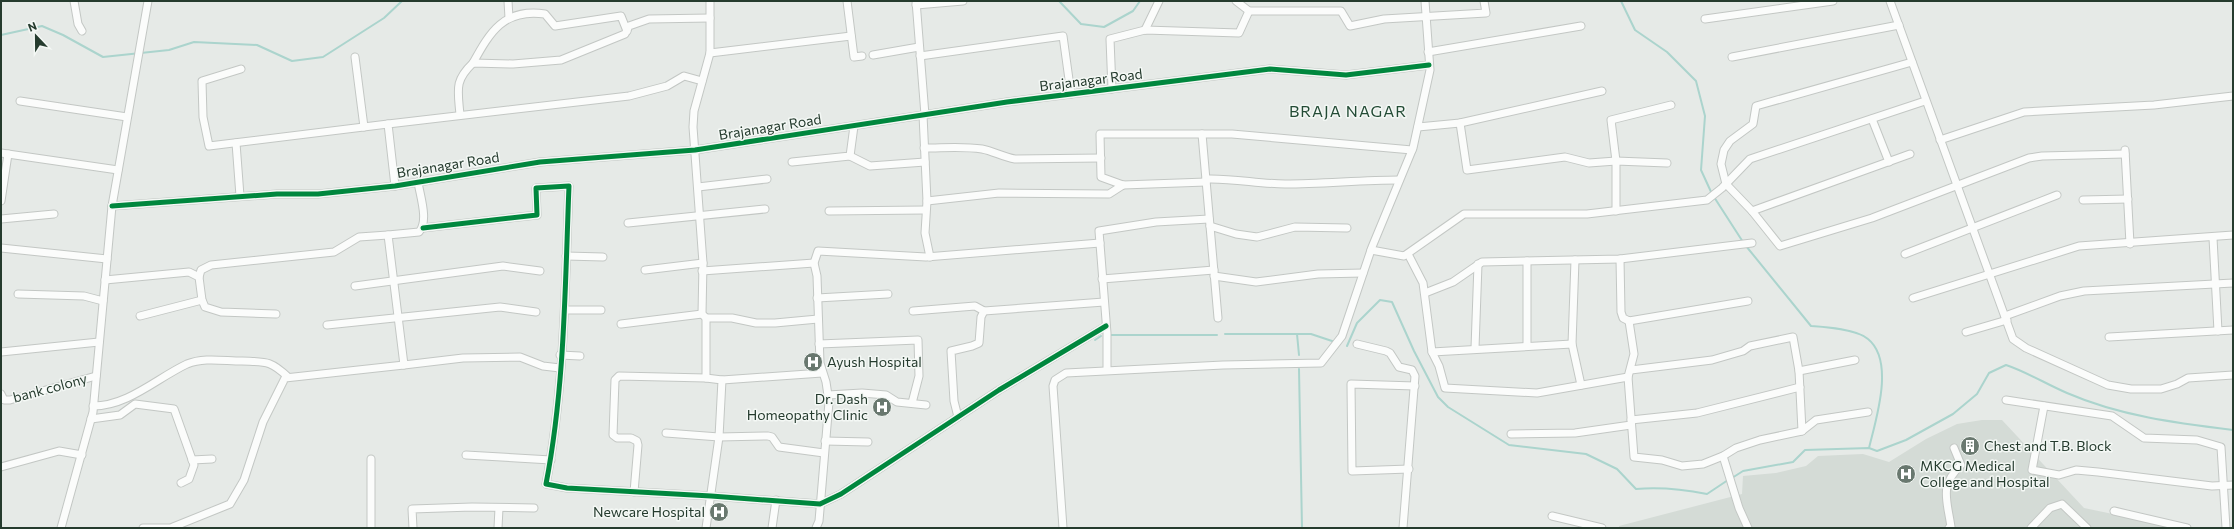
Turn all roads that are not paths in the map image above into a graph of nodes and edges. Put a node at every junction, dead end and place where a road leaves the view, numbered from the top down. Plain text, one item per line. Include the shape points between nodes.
1 (74, 1) edge
2 (148, 1) edge
3 (508, 1) edge
4 (710, 1) edge
5 (848, 1) edge
6 (963, 1) edge
7 (1159, 1) edge
8 (1236, 1) edge
9 (1425, 1) edge
10 (1484, 1) edge
11 (1832, 1) edge
12 (1890, 1) edge
13 (916, 3) edge
14 (1249, 11) junction
15 (1426, 16) junction
16 (509, 18) junction
17 (710, 18) junction
18 (1704, 19) dead end
19 (1898, 25) junction
20 (1581, 26) dead end
21 (1146, 30) junction
22 (627, 31) junction
23 (82, 32) dead end
24 (851, 36) junction
25 (919, 47) junction
26 (1428, 52) junction
27 (710, 53) junction
28 (873, 55) dead end
29 (862, 56) dead end
30 (920, 56) junction
31 (1732, 57) dead end
32 (355, 58) dead end
33 (1912, 62) junction
34 (474, 63) junction
35 (1429, 65) junction
36 (241, 69) dead end
37 (702, 80) junction
38 (1112, 89) junction
39 (1602, 91) dead end
40 (1071, 94) junction
41 (2233, 96) edge
42 (20, 101) dead end
43 (1926, 101) junction
44 (1671, 105) dead end
45 (460, 115) junction
46 (924, 115) junction
47 (127, 117) junction
48 (1872, 119) junction
49 (1460, 123) junction
50 (388, 124) junction
51 (854, 126) junction
52 (364, 127) junction
53 (1418, 127) junction
54 (1202, 134) junction
55 (1940, 140) junction
56 (236, 143) junction
57 (924, 148) junction
58 (695, 150) junction
59 (1412, 150) junction
60 (4, 153) edge
61 (1910, 154) dead end
62 (850, 156) junction
63 (1101, 158) junction
64 (1616, 160) junction
65 (792, 162) dead end
66 (925, 162) junction
67 (1889, 162) junction
68 (1667, 163) dead end
69 (118, 170) junction
70 (767, 179) dead end
71 (1398, 180) junction
72 (1206, 181) junction
73 (418, 182) junction
74 (1123, 185) junction
75 (395, 186) junction
76 (1724, 186) junction
77 (1956, 186) junction
78 (698, 188) junction
79 (2057, 195) dead end
80 (240, 196) junction
81 (2128, 199) junction
82 (2083, 200) dead end
83 (1, 201) edge
84 (927, 201) junction
85 (112, 206) junction
86 (765, 209) dead end
87 (925, 210) junction
88 (829, 211) dead end
89 (1616, 211) junction
90 (1752, 211) junction
91 (54, 214) dead end
92 (700, 216) junction
93 (1, 219) edge
94 (1209, 223) junction
95 (628, 224) dead end
96 (422, 228) junction
97 (1347, 228) dead end
98 (1973, 229) junction
99 (388, 235) junction
100 (2233, 235) edge
101 (2213, 238) junction
102 (1100, 243) junction
103 (1752, 243) dead end
104 (2130, 244) junction
105 (1, 248) edge
106 (1371, 250) junction
107 (1408, 254) junction
108 (1905, 254) dead end
109 (566, 256) junction
110 (603, 257) dead end
111 (930, 257) junction
112 (107, 259) junction
113 (1620, 259) junction
114 (1575, 260) junction
115 (1527, 261) junction
116 (703, 263) junction
117 (814, 263) junction
118 (1478, 264) junction
119 (645, 270) dead end
120 (540, 271) dead end
121 (702, 271) junction
122 (1214, 273) junction
123 (1363, 273) junction
124 (1989, 274) junction
125 (199, 277) junction
126 (1102, 279) junction
127 (105, 280) junction
128 (394, 281) junction
129 (2233, 283) edge
130 (2216, 284) junction
131 (355, 286) dead end
132 (1425, 293) junction
133 (18, 294) dead end
134 (888, 294) dead end
135 (817, 298) junction
136 (1913, 298) dead end
137 (202, 300) junction
138 (103, 301) junction
139 (1104, 302) junction
140 (1748, 302) dead end
141 (566, 310) junction
142 (601, 310) dead end
143 (913, 311) dead end
144 (984, 311) junction
145 (536, 312) dead end
146 (276, 314) dead end
147 (140, 316) dead end
148 (704, 316) junction
149 (398, 318) junction
150 (1218, 318) dead end
151 (2006, 318) junction
152 (818, 319) junction
153 (1629, 321) junction
154 (621, 324) dead end
155 (327, 325) dead end
156 (1106, 326) junction
157 (2233, 330) edge
158 (2218, 331) junction
159 (1966, 332) dead end
160 (2108, 337) dead end
161 (99, 342) junction
162 (819, 344) junction
163 (1358, 344) dead end
164 (1572, 344) junction
165 (1527, 345) junction
166 (1475, 348) junction
167 (1, 352) edge
168 (1432, 352) junction
169 (560, 355) junction
170 (580, 356) dead end
171 (1855, 360) dead end
172 (404, 365) junction
173 (560, 368) junction
174 (1107, 370) junction
175 (1631, 370) junction
176 (1799, 371) junction
177 (822, 373) junction
178 (2233, 375) edge
179 (96, 376) junction
180 (1628, 377) junction
181 (288, 378) junction
182 (706, 378) junction
183 (722, 380) junction
184 (1581, 385) junction
185 (1415, 386) junction
186 (1800, 387) junction
187 (828, 395) junction
188 (3, 399) edge
189 (2006, 400) dead end
190 (912, 403) junction
191 (926, 405) dead end
192 (93, 406) junction
193 (2044, 406) junction
194 (1868, 412) dead end
195 (958, 417) junction
196 (91, 418) junction
197 (1631, 423) junction
198 (1802, 431) junction
199 (666, 433) dead end
200 (1511, 434) dead end
201 (719, 437) junction
202 (826, 441) junction
203 (868, 442) dead end
204 (1954, 448) dead end
205 (824, 453) junction
206 (82, 455) junction
207 (466, 455) dead end
208 (1723, 456) junction
209 (212, 459) dead end
210 (371, 459) dead end
211 (192, 460) junction
212 (550, 460) junction
213 (1, 467) edge
214 (1408, 469) junction
215 (181, 483) dead end
216 (2224, 484) junction
217 (2233, 485) edge
218 (634, 492) junction
219 (711, 496) junction
220 (776, 500) junction
221 (820, 504) junction
222 (499, 508) junction
223 (534, 508) dead end
224 (2114, 510) dead end
225 (1552, 516) dead end
226 (174, 527) edge
227 (61, 528) edge
228 (143, 528) edge
229 (372, 528) edge
230 (413, 528) edge
231 (498, 528) edge
232 (706, 528) edge
233 (772, 528) edge
234 (816, 528) edge
235 (1063, 528) edge
236 (1403, 528) edge
237 (1602, 528) edge
238 (1748, 528) edge
239 (1951, 528) edge
240 (2031, 528) edge
241 (2087, 528) edge
242 (2187, 528) edge
243 (2226, 528) edge

1 - 23 street
2 - 47 street
3 - 16 street
4 - 17 street
5 - 24 street
6 - 13 street
7 - 21 street
8 - 14 street
9 - 15 street
10 - 15 street via 1486,12
11 - 18 street
12 - 19 street
13 - 25 street
14 - 15 street via 1341,11 1350,26 1384,19
14 - 21 street via 1238,33
15 - 26 street
16 - 22 street via 545,14 555,26 620,16
16 - 34 street via 500,23 486,39
17 - 22 street via 649,19 630,26
17 - 27 street
19 - 31 street
19 - 33 street
20 - 26 street
21 - 38 street via 1110,39
22 - 34 street via 561,60 514,64
24 - 27 street
24 - 29 street via 854,57
25 - 28 street
25 - 30 street
26 - 35 street
27 - 37 street
30 - 40 street via 1063,36
30 - 46 street
32 - 52 street
33 - 43 street
33 - 76 street via 1756,106 1753,124 1730,141 1724,150 1721,164
34 - 45 street via 460,77 457,84
35 - 38 street, Brajanagar Road via 1346,75 1270,68
35 - 53 street
36 - 56 street via 202,81 203,117 209,146
37 - 45 street via 684,76 666,86 629,96
37 - 58 street via 694,111
38 - 40 street, Brajanagar Road
39 - 49 street
40 - 46 street, Brajanagar Road
41 - 55 street via 2154,105 2024,112
42 - 47 street
43 - 48 street
43 - 55 street
44 - 64 street via 1611,120
45 - 50 street
46 - 51 street, Brajanagar Road
46 - 57 street
47 - 69 street
48 - 67 street
48 - 76 street via 1750,160
49 - 53 street
49 - 64 street via 1466,170 1565,157 1589,163
50 - 52 street
50 - 75 street
51 - 58 street, Brajanagar Road
51 - 62 street
52 - 56 street
53 - 59 street
54 - 59 street via 1232,134
54 - 63 street via 1100,134
54 - 72 street
55 - 77 street
56 - 80 street
57 - 63 street via 983,149 1004,158 1015,159
57 - 66 street
58 - 73 street, Brajanagar Road via 540,162
58 - 78 street
59 - 71 street
60 - 69 street
60 - 83 street
61 - 67 street
62 - 65 street
62 - 66 street via 870,166
63 - 74 street via 1101,177
64 - 68 street
64 - 89 street
66 - 84 street
67 - 90 street
69 - 85 street
70 - 78 street
71 - 72 street via 1284,184 1233,178
71 - 106 street
72 - 74 street
72 - 94 street
73 - 75 street, Brajanagar Road
73 - 96 street
74 - 84 street via 1109,194 999,193
75 - 80 street, Brajanagar Road via 318,194
76 - 89 street via 1707,200
76 - 90 street
77 - 81 street via 2029,158 2125,152
77 - 90 street via 1872,218 1780,246
77 - 98 street
78 - 92 street
79 - 98 street
80 - 85 street, Brajanagar Road
81 - 82 street
81 - 104 street
84 - 87 street
85 - 112 street
86 - 92 street
87 - 88 street
87 - 111 street via 925,233
89 - 107 street via 1587,214 1464,214
91 - 93 street
92 - 95 street
92 - 116 street
94 - 97 street via 1236,234 1256,237 1295,227
94 - 102 street via 1156,222 1099,231
94 - 122 street
96 - 99 street via 419,232
96 - 109 street via 538,216 536,188 569,186
98 - 108 street
98 - 124 street
99 - 125 street via 359,237 334,252 211,265 201,270
99 - 128 street
100 - 101 street
101 - 104 street
101 - 130 street
102 - 111 street
102 - 126 street
103 - 113 street
104 - 124 street via 2079,246
105 - 112 street
106 - 107 street via 1404,256
106 - 123 street
107 - 132 street via 1423,283
109 - 110 street
109 - 141 street
111 - 117 street via 818,251
112 - 127 street
113 - 114 street
113 - 153 street via 1621,312 1623,318
114 - 115 street
114 - 164 street
115 - 118 street
115 - 165 street
116 - 119 street
116 - 121 street
117 - 121 street
117 - 135 street
118 - 132 street via 1453,282
118 - 166 street
120 - 128 street via 503,266
121 - 148 street
122 - 123 street via 1256,282 1318,274
122 - 126 street
122 - 150 street
123 - 174 street via 1342,336 1321,363
124 - 136 street
124 - 151 street
125 - 127 street via 189,272
125 - 137 street
126 - 139 street
127 - 138 street
128 - 131 street
128 - 149 street
129 - 130 street
130 - 151 street via 2084,291 2060,296
130 - 158 street
132 - 168 street
133 - 138 street via 84,296
134 - 135 street
135 - 152 street
137 - 146 street via 205,307 214,311
137 - 147 street
138 - 161 street
139 - 144 street
139 - 156 street
140 - 153 street
141 - 142 street
141 - 169 street
143 - 144 street via 975,306
144 - 195 street via 981,317 979,343 950,351 954,401
145 - 149 street via 500,307
148 - 152 street via 756,323
148 - 154 street
148 - 182 street
149 - 155 street
149 - 172 street
151 - 159 street
151 - 178 street via 2013,339 2018,344 2108,385 2131,389 2161,389 2188,378
152 - 162 street
153 - 175 street via 1634,354
156 - 174 street
156 - 195 street
157 - 158 street
158 - 160 street
161 - 167 street
161 - 179 street
162 - 177 street
162 - 190 street via 918,340 919,376
163 - 185 street via 1390,353 1399,367 1414,372
164 - 165 street
164 - 184 street
165 - 166 street
166 - 168 street
168 - 184 street via 1445,388 1537,393
169 - 170 street
169 - 173 street
171 - 176 street
172 - 173 street via 463,358 520,357 543,366
172 - 181 street
173 - 212 street via 554,443
174 - 235 street via 1066,372 1055,380 1053,386
175 - 176 street via 1712,360 1743,351 1750,346 1794,337
175 - 180 street
176 - 186 street
177 - 183 street
177 - 187 street
179 - 188 street, bank colony
179 - 192 street
180 - 184 street
180 - 197 street
181 - 192 street via 275,365 265,362 207,359 188,364 158,382 107,406
181 - 226 street via 285,378 263,422 244,480 230,504
182 - 183 street
182 - 218 street via 619,376 616,380 613,435 637,441
183 - 201 street
185 - 214 street
185 - 214 street via 1352,384 1352,471
186 - 197 street via 1698,413
186 - 198 street
187 - 190 street via 886,395 897,402
187 - 202 street
189 - 193 street
190 - 191 street
192 - 196 street
193 - 216 street via 2112,416 2144,438 2197,440 2221,447
193 - 216 street via 2032,470 2060,476 2076,470 2212,486
194 - 198 street via 1816,420
195 - 221 street via 841,494
196 - 206 street
196 - 211 street via 120,415 135,404 153,408 172,408 177,415
197 - 200 street via 1575,432
197 - 208 street via 1634,457 1662,460 1682,466 1703,464
198 - 208 street via 1760,440 1736,448
199 - 201 street
201 - 205 street via 770,436 779,447
201 - 219 street
202 - 203 street
202 - 205 street
204 - 239 street via 1961,465 1949,477 1946,485
205 - 221 street
206 - 213 street via 59,451
206 - 227 street
207 - 212 street
208 - 238 street
209 - 211 street
210 - 229 street
211 - 215 street via 192,474
212 - 218 street via 546,484 567,488
214 - 236 street
216 - 217 street
216 - 243 street
218 - 219 street
219 - 220 street
219 - 232 street
220 - 221 street
220 - 233 street
221 - 234 street
222 - 223 street
222 - 230 street via 412,510
222 - 231 street
224 - 242 street
225 - 237 street
226 - 228 street
240 - 241 street via 2050,508 2062,504

